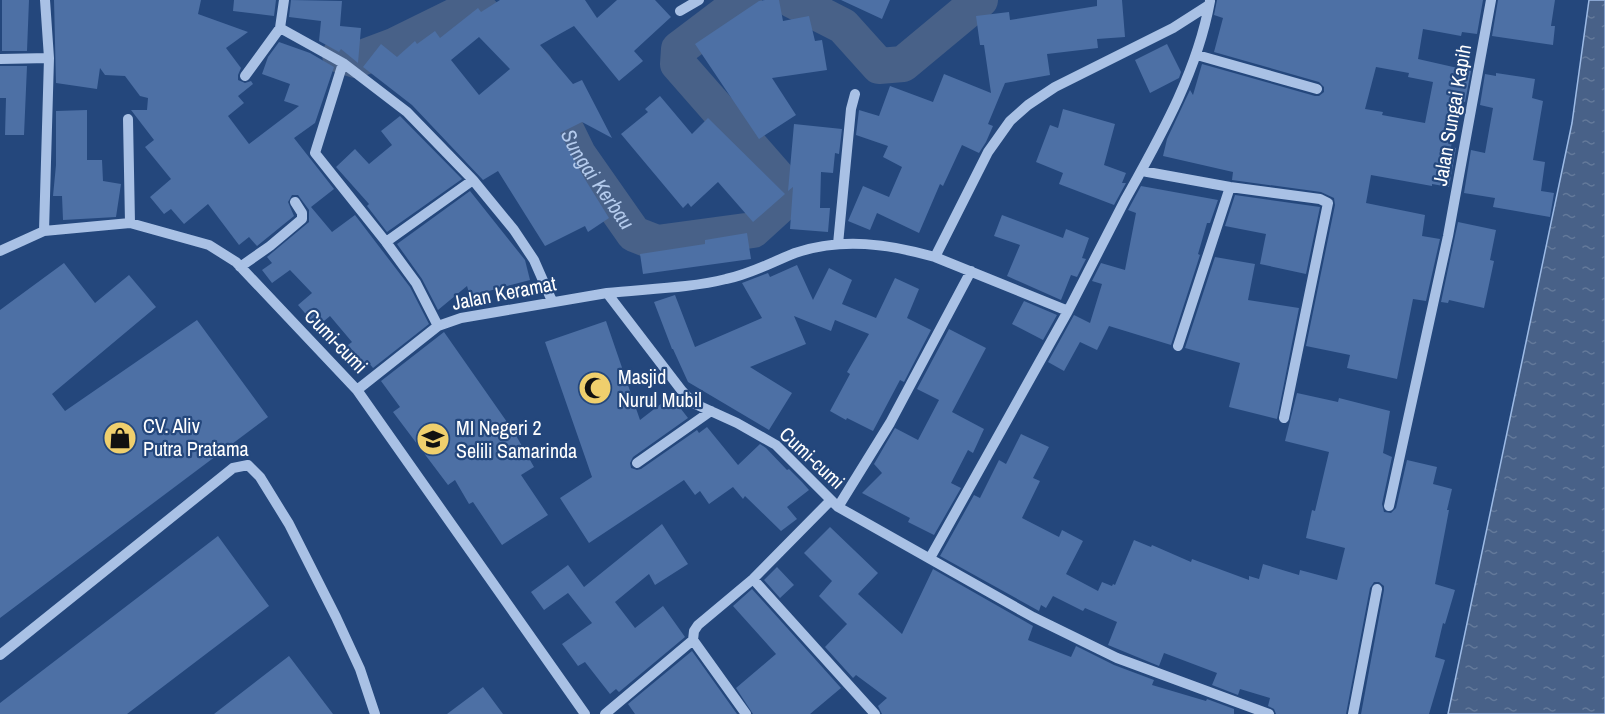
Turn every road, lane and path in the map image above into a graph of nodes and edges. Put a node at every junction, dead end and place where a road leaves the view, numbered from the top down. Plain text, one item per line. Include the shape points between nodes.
1 (45, 0) edge
2 (284, 0) edge
3 (699, 0) edge
4 (1491, 0) edge
5 (1210, 3) edge
6 (680, 11) dead end
7 (280, 27) junction
8 (1197, 55) junction
9 (49, 58) junction
10 (0, 59) edge
11 (343, 63) junction
12 (245, 76) dead end
13 (1317, 89) dead end
14 (855, 94) dead end
15 (128, 119) dead end
16 (1142, 171) junction
17 (473, 180) junction
18 (1230, 187) junction
19 (295, 202) dead end
20 (130, 224) junction
21 (44, 231) junction
22 (386, 242) junction
23 (838, 244) junction
24 (0, 251) edge
25 (935, 257) junction
26 (240, 267) junction
27 (971, 271) junction
28 (607, 293) junction
29 (552, 301) junction
30 (1068, 310) junction
31 (438, 326) junction
32 (1178, 346) dead end
33 (357, 390) junction
34 (711, 411) junction
35 (1284, 418) dead end
36 (637, 463) dead end
37 (835, 504) junction
38 (1389, 506) dead end
39 (930, 558) junction
40 (753, 579) junction
41 (1377, 589) dead end
42 (693, 640) junction
43 (0, 654) edge
44 (375, 714) edge
45 (585, 714) edge
46 (605, 714) edge
47 (746, 714) edge
48 (875, 714) edge
49 (1269, 714) edge
50 (1353, 714) edge

1 - 9 street
2 - 7 street
3 - 6 street
4 - 38 street, Jalan Sungai Kapih via 1448,236
5 - 8 street
5 - 25 street via 1164,33 1055,87 1010,121 988,152
7 - 11 street
7 - 12 street
8 - 13 street
8 - 16 street
9 - 10 street
9 - 21 street
11 - 17 street via 406,112
11 - 22 street via 315,153
14 - 23 street
15 - 20 street
16 - 18 street
16 - 30 street
17 - 22 street
17 - 29 street via 534,260
18 - 32 street
18 - 35 street via 1320,198 1328,203
19 - 26 street via 302,211 302,219
20 - 21 street, Cumi-cumi
20 - 26 street, Cumi-cumi via 209,245
21 - 24 street, Cumi-cumi
22 - 31 street via 416,283
23 - 25 street via 881,245
23 - 28 street via 796,253 724,280
25 - 27 street
26 - 33 street, Cumi-cumi
27 - 30 street
27 - 37 street via 890,423
28 - 29 street, Jalan Keramat
28 - 34 street, Cumi-cumi via 682,391 693,403
29 - 31 street, Jalan Keramat
30 - 39 street
31 - 33 street, Jalan Keramat
33 - 45 street, Cumi-cumi
34 - 36 street
34 - 37 street, Cumi-cumi via 776,445
37 - 39 street, Cumi-cumi
37 - 40 street
39 - 49 street, Cumi-cumi via 1033,617 1117,658
40 - 42 street via 698,625
40 - 48 street
41 - 50 street
42 - 46 street
42 - 47 street
43 - 44 street via 233,468 248,465 260,477 289,524 331,606 360,669

